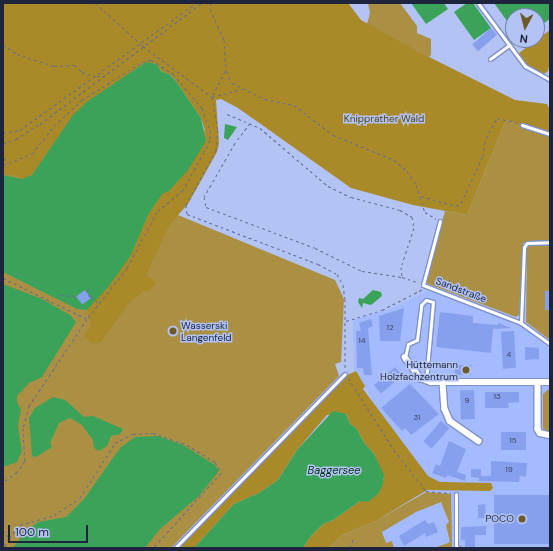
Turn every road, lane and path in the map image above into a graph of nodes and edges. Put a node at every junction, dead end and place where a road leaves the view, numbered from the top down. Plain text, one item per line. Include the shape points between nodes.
1 (95, 3) edge
2 (196, 3) edge
3 (202, 3) edge
4 (211, 3) edge
5 (478, 3) edge
6 (505, 40) edge
7 (140, 44) junction
8 (3, 45) edge
9 (143, 46) junction
10 (505, 48) edge
11 (511, 48) edge
12 (490, 59) dead end
13 (226, 71) junction
14 (95, 76) junction
15 (104, 76) junction
16 (550, 80) edge
17 (242, 89) junction
18 (212, 97) junction
19 (227, 114) dead end
20 (250, 123) junction
21 (522, 125) joint
22 (3, 133) edge
23 (550, 134) edge
24 (3, 144) edge
25 (3, 159) edge
26 (10, 161) junction
27 (3, 165) edge
28 (421, 196) junction
29 (440, 221) joint
30 (550, 242) edge
31 (402, 277) junction
32 (451, 277) dead end
33 (3, 278) edge
34 (423, 285) junction
35 (92, 286) dead end
36 (430, 287) junction
37 (445, 293) junction
38 (60, 294) dead end
39 (76, 296) dead end
40 (99, 302) junction
41 (87, 319) junction
42 (346, 321) junction
43 (521, 323) junction
44 (550, 344) edge
45 (405, 357) joint
46 (345, 374) junction
47 (426, 381) junction
48 (538, 382) junction
49 (550, 382) edge
50 (443, 383) junction
51 (549, 435) edge
52 (479, 441) dead end
53 (3, 482) edge
54 (456, 494) joint
55 (3, 530) edge
56 (9, 538) junction
57 (353, 539) dead end
58 (399, 546) dead end
59 (4, 548) edge
60 (153, 548) edge
61 (175, 548) edge
62 (351, 548) edge
63 (395, 548) edge
64 (459, 548) edge

1 - 7 path
2 - 7 path
3 - 9 path
4 - 13 path via 210,9 224,40
5 - 6 lane
7 - 9 path
7 - 14 path
8 - 14 path via 17,54 54,66 75,65 82,72
9 - 15 path
9 - 18 path
10 - 12 lane
11 - 16 lane via 525,66
13 - 17 path via 232,83
13 - 18 path
14 - 15 path
14 - 22 path via 20,130
15 - 24 path via 40,124
17 - 18 path
17 - 28 path via 265,99 294,105 334,135 394,160 407,171
18 - 42 path via 218,130 216,150 186,205 186,214 318,264 337,274 343,285
19 - 20 path
20 - 31 path via 266,133 328,186 412,216 414,228 401,267
20 - 31 path via 235,142 204,197 206,207 315,248 362,271
21 - 23 lane
21 - 28 path via 498,118 486,138 483,156 461,203 456,206
25 - 26 path
26 - 27 path
26 - 40 path via 32,154 54,126 82,100 142,62 151,60 173,74 202,108 210,130 207,147 183,190 157,212 127,268
28 - 29 path via 425,212
29 - 34 lane, Sandstraße
30 - 43 lane via 527,243 524,247
31 - 34 path
32 - 37 path
33 - 41 path
34 - 36 lane, Sandstraße
35 - 40 path via 87,291
36 - 37 lane, Sandstraße
36 - 42 path via 400,299 382,310
37 - 43 lane, Sandstraße
38 - 39 path
40 - 41 path
41 - 53 path via 29,406 24,428 25,461 17,472
42 - 46 path
43 - 44 lane, Sandstraße
45 - 47 street via 420,378
45 - 47 lane via 408,344 417,340 421,305 426,300 433,302
46 - 54 path via 394,450 426,491
46 - 61 lane
47 - 50 street
48 - 49 street
48 - 50 street
48 - 51 street via 538,429 540,434
50 - 52 street via 445,409 450,420
54 - 64 lane via 456,548
55 - 56 path
56 - 59 path
56 - 60 path via 20,525 54,515 80,498 115,443 133,434 153,433 187,445 215,462 221,473
57 - 62 path
58 - 63 path

